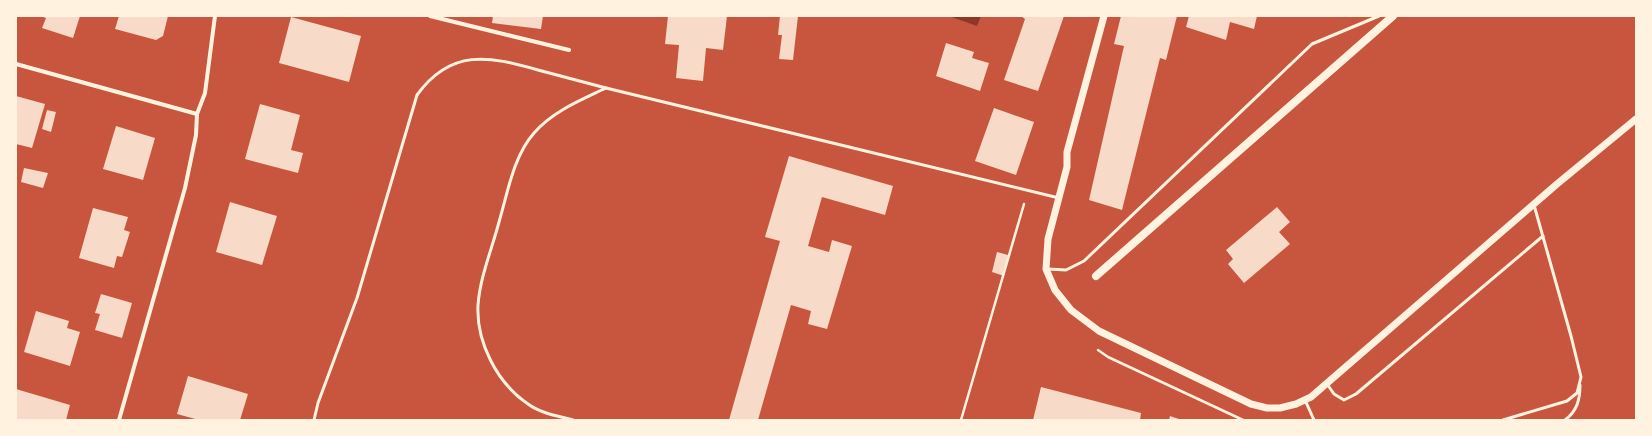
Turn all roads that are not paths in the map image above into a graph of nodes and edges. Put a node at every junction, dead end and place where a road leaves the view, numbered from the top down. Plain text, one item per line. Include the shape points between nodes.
1 (215, 16) edge
2 (430, 16) edge
3 (1104, 16) edge
4 (1379, 16) edge
5 (1393, 16) edge
6 (569, 50) dead end
7 (16, 64) edge
8 (606, 88) junction
9 (197, 114) junction
10 (1636, 119) edge
11 (1059, 198) junction
12 (1533, 204) junction
13 (1542, 236) junction
14 (1046, 269) junction
15 (1096, 276) dead end
16 (1581, 378) junction
17 (1326, 384) junction
18 (1305, 400) junction
19 (119, 420) edge
20 (314, 420) edge
21 (573, 420) edge
22 (1314, 420) edge
23 (1503, 420) edge
24 (1565, 420) edge

1 - 9 street via 205,93
2 - 6 street
3 - 11 street via 1067,152 1067,167
4 - 14 lane via 1312,44 1084,261 1066,270
5 - 15 main road
7 - 9 street
8 - 11 lane
8 - 20 lane via 500,60 476,58 454,64 427,81 417,95 357,298
8 - 21 lane via 560,111 534,133 517,158 478,305 480,333 490,359 506,384 528,404
9 - 19 street via 196,135 185,188
10 - 12 street
11 - 14 street via 1048,239
12 - 13 lane
12 - 17 street
13 - 16 lane
13 - 17 lane via 1356,394 1344,400 1334,394
14 - 18 street via 1055,290 1071,310 1099,331 1251,404 1280,408
16 - 23 lane via 1577,393 1567,401
16 - 24 lane via 1580,399 1573,414
17 - 18 street
18 - 22 lane

